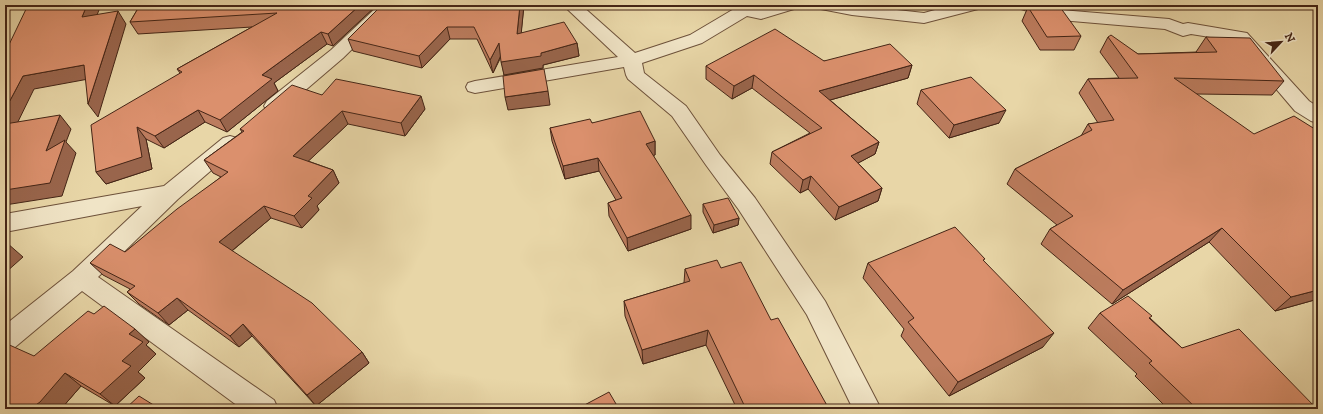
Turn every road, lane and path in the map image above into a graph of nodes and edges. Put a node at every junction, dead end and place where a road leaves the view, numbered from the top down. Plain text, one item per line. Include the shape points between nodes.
1 (389, 5) edge
2 (572, 5) edge
3 (788, 5) edge
4 (827, 5) edge
5 (972, 5) edge
6 (1027, 5) edge
7 (632, 60) junction
8 (475, 87) dead end
9 (1318, 116) edge
10 (170, 193) junction
11 (5, 223) edge
12 (81, 278) junction
13 (5, 340) edge
14 (264, 409) edge
15 (867, 409) edge

1 - 10 street via 337,54
2 - 7 street
3 - 7 street via 761,14 745,10 696,39
4 - 5 street via 924,18
6 - 9 street via 1060,15 1169,24 1183,31 1188,28 1240,37 1302,106
7 - 8 street
7 - 15 street via 635,75 679,111 747,204 816,308
10 - 11 street
10 - 12 street
12 - 13 street
12 - 14 street

